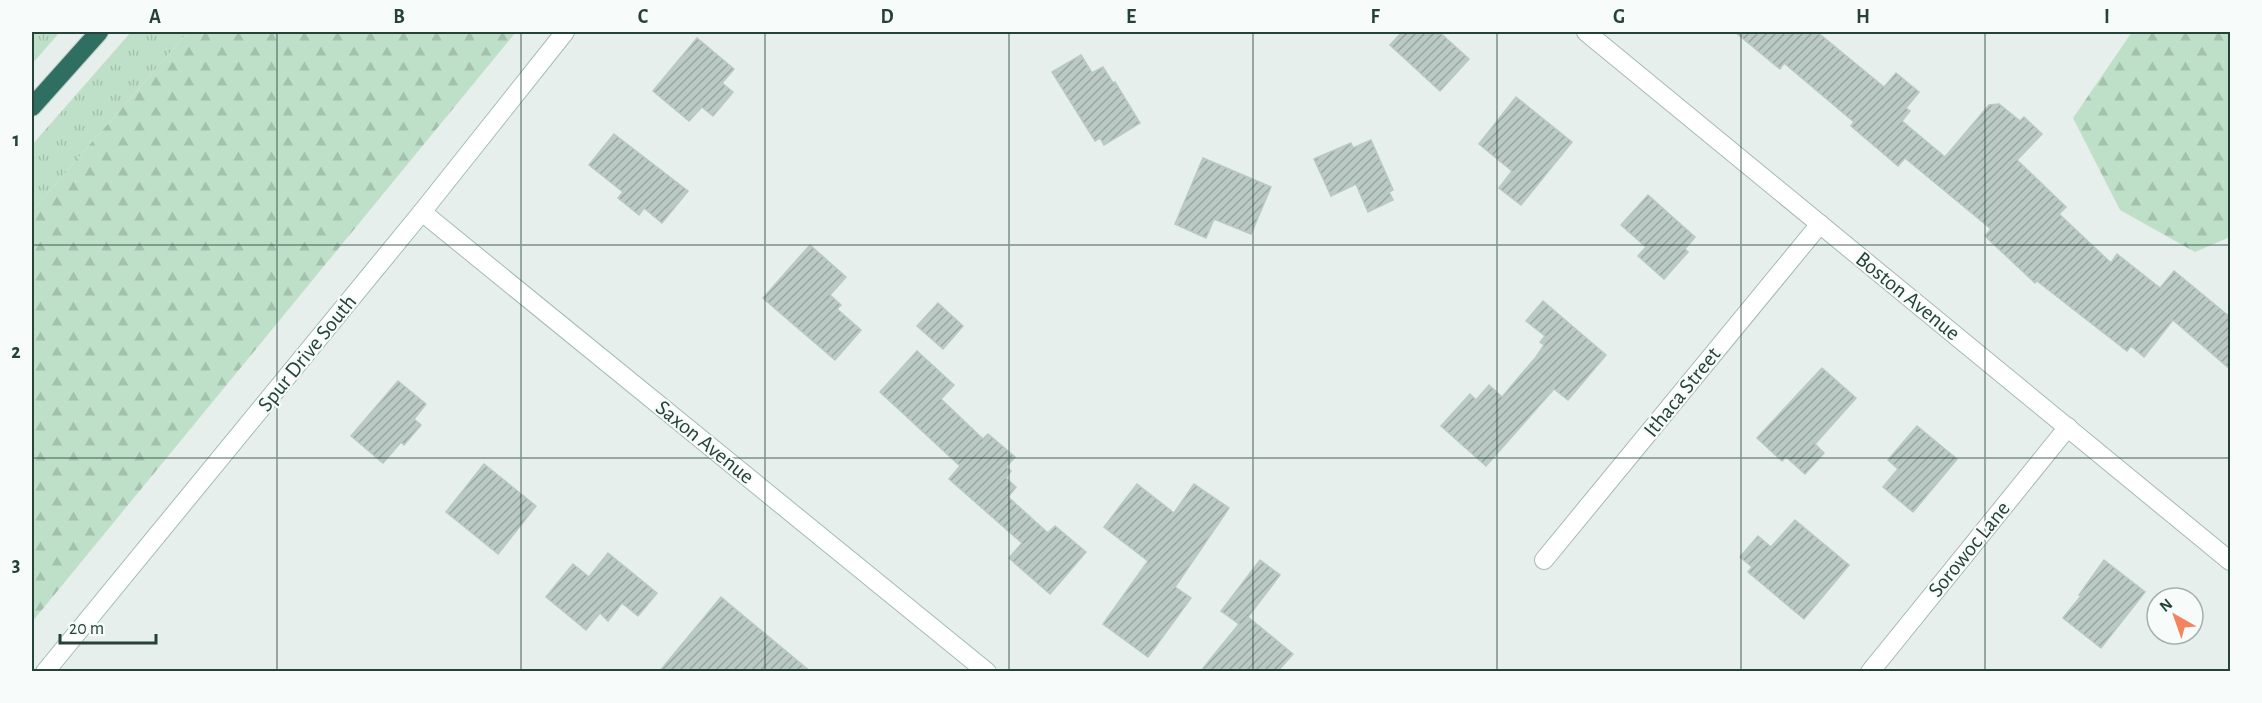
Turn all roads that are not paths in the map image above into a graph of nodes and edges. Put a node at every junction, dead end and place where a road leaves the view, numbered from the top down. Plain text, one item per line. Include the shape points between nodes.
1 (99, 32) edge
2 (565, 32) edge
3 (1586, 32) edge
4 (32, 107) edge
5 (422, 212) junction
6 (1820, 224) junction
7 (2068, 427) junction
8 (1544, 560) dead end
9 (2230, 561) edge
10 (45, 672) edge
11 (987, 672) edge
12 (1870, 672) edge

1 - 4 highway
2 - 5 street, Spur Drive South
3 - 6 street, Boston Avenue
5 - 10 street, Spur Drive South
5 - 11 street, Saxon Avenue
6 - 7 street, Boston Avenue
6 - 8 street, Ithaca Street
7 - 9 street, Boston Avenue
7 - 12 street, Sorowoc Lane

